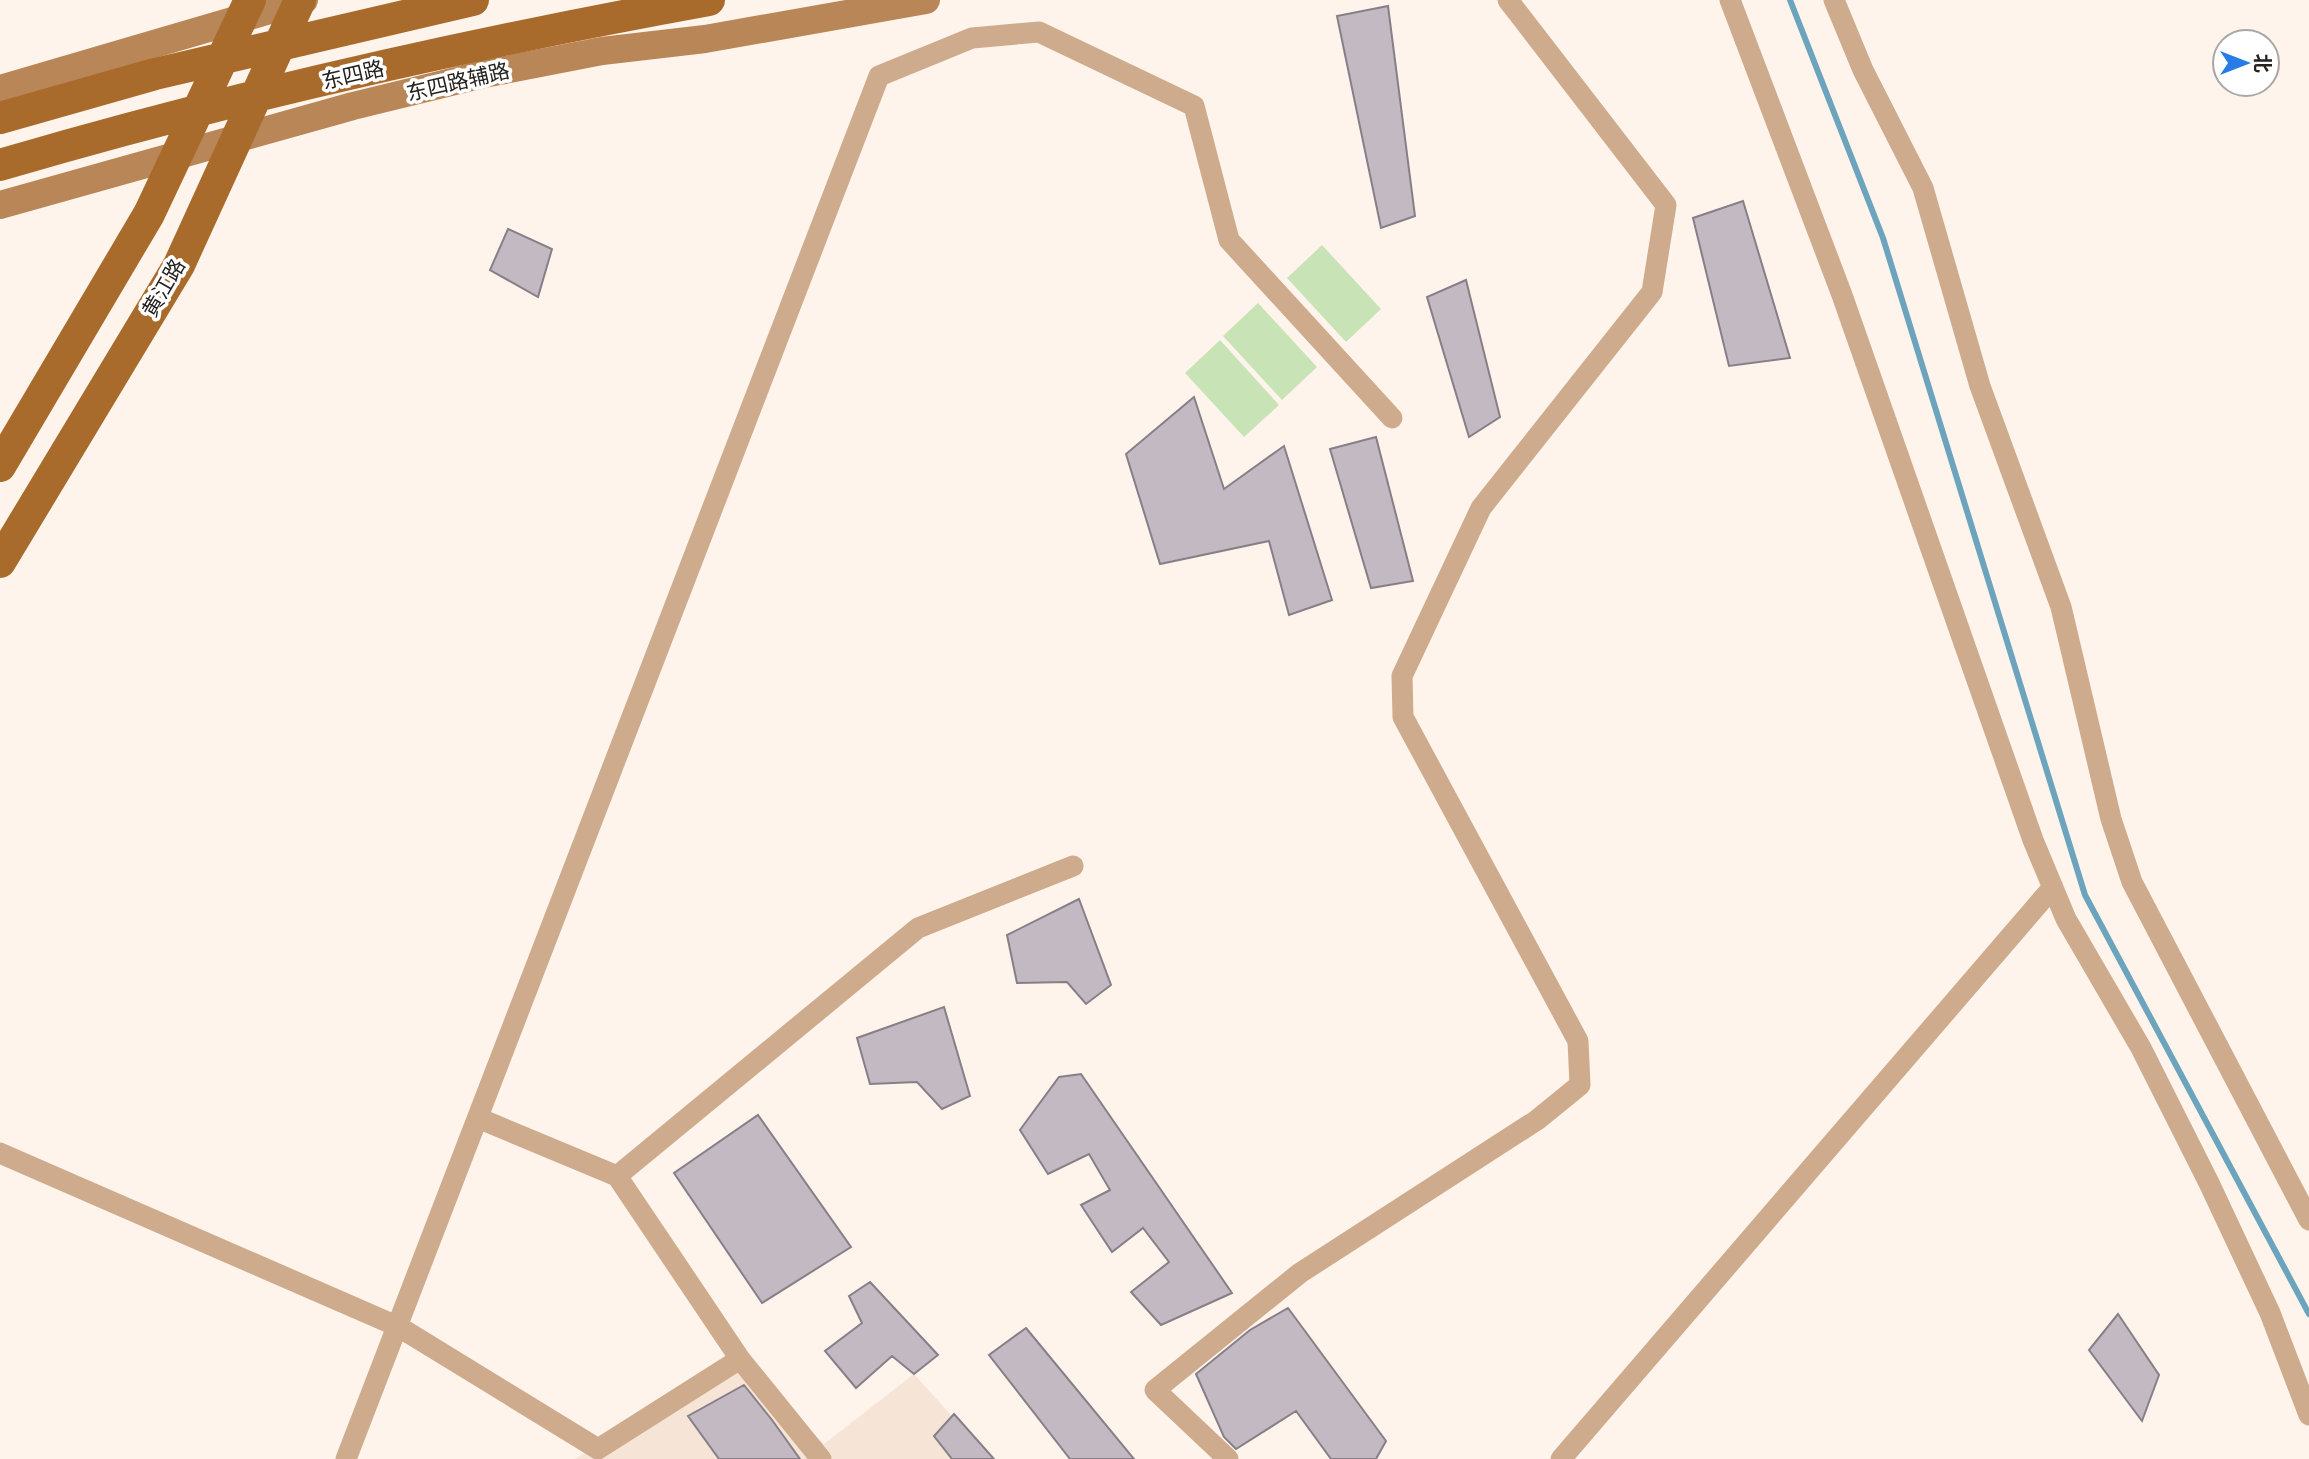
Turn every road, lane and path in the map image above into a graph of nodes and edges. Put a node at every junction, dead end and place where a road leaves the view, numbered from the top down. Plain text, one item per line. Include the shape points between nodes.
1 (302, 0) edge
2 (473, 0) edge
3 (709, 0) edge
4 (926, 0) edge
5 (1508, 0) edge
6 (1730, 0) edge
7 (1834, 0) edge
8 (246, 9) edge
9 (282, 43) junction
10 (224, 58) junction
11 (0, 89) edge
12 (257, 97) junction
13 (200, 111) junction
14 (0, 118) edge
15 (238, 138) junction
16 (178, 155) junction
17 (0, 165) edge
18 (0, 205) edge
19 (1392, 418) dead end
20 (0, 466) edge
21 (0, 562) edge
22 (1073, 866) dead end
23 (2053, 887) junction
24 (478, 1118) junction
25 (0, 1153) edge
26 (617, 1176) junction
27 (2309, 1220) edge
28 (399, 1327) junction
29 (740, 1359) junction
30 (2309, 1415) edge
31 (346, 1459) edge
32 (821, 1459) edge
33 (1228, 1459) edge
34 (1561, 1459) edge

1 - 8 main road
1 - 9 main road, 黄江路
2 - 9 main road
3 - 12 main road, 东四路 via 495,41
4 - 15 main road, 东四路辅路 via 484,74
5 - 33 street via 1666,205 1651,292 1480,508 1402,676 1403,717 1578,1041 1580,1086 1537,1120 1300,1273 1155,1390
6 - 23 street via 1842,295
7 - 27 street via 1863,70 1923,188 1980,386 2061,607 2111,819 2132,882
8 - 10 main road
8 - 11 main road
9 - 10 main road
9 - 12 main road, 黄江路
10 - 13 main road
10 - 14 main road
12 - 13 main road, 东四路
12 - 15 main road, 黄江路
13 - 16 main road
13 - 17 main road, 东四路 via 138,124
15 - 16 main road, 东四路辅路
15 - 21 main road, 黄江路 via 179,265
16 - 18 main road, 东四路辅路
16 - 20 main road via 149,214
19 - 24 street via 1229,240 1194,106 1039,32 972,38 879,76
22 - 26 street via 918,928
23 - 30 street via 2209,1183 2270,1313
23 - 34 street
24 - 26 street
24 - 28 street
25 - 28 street
26 - 29 street
28 - 29 street via 598,1449
28 - 31 street
29 - 32 street

